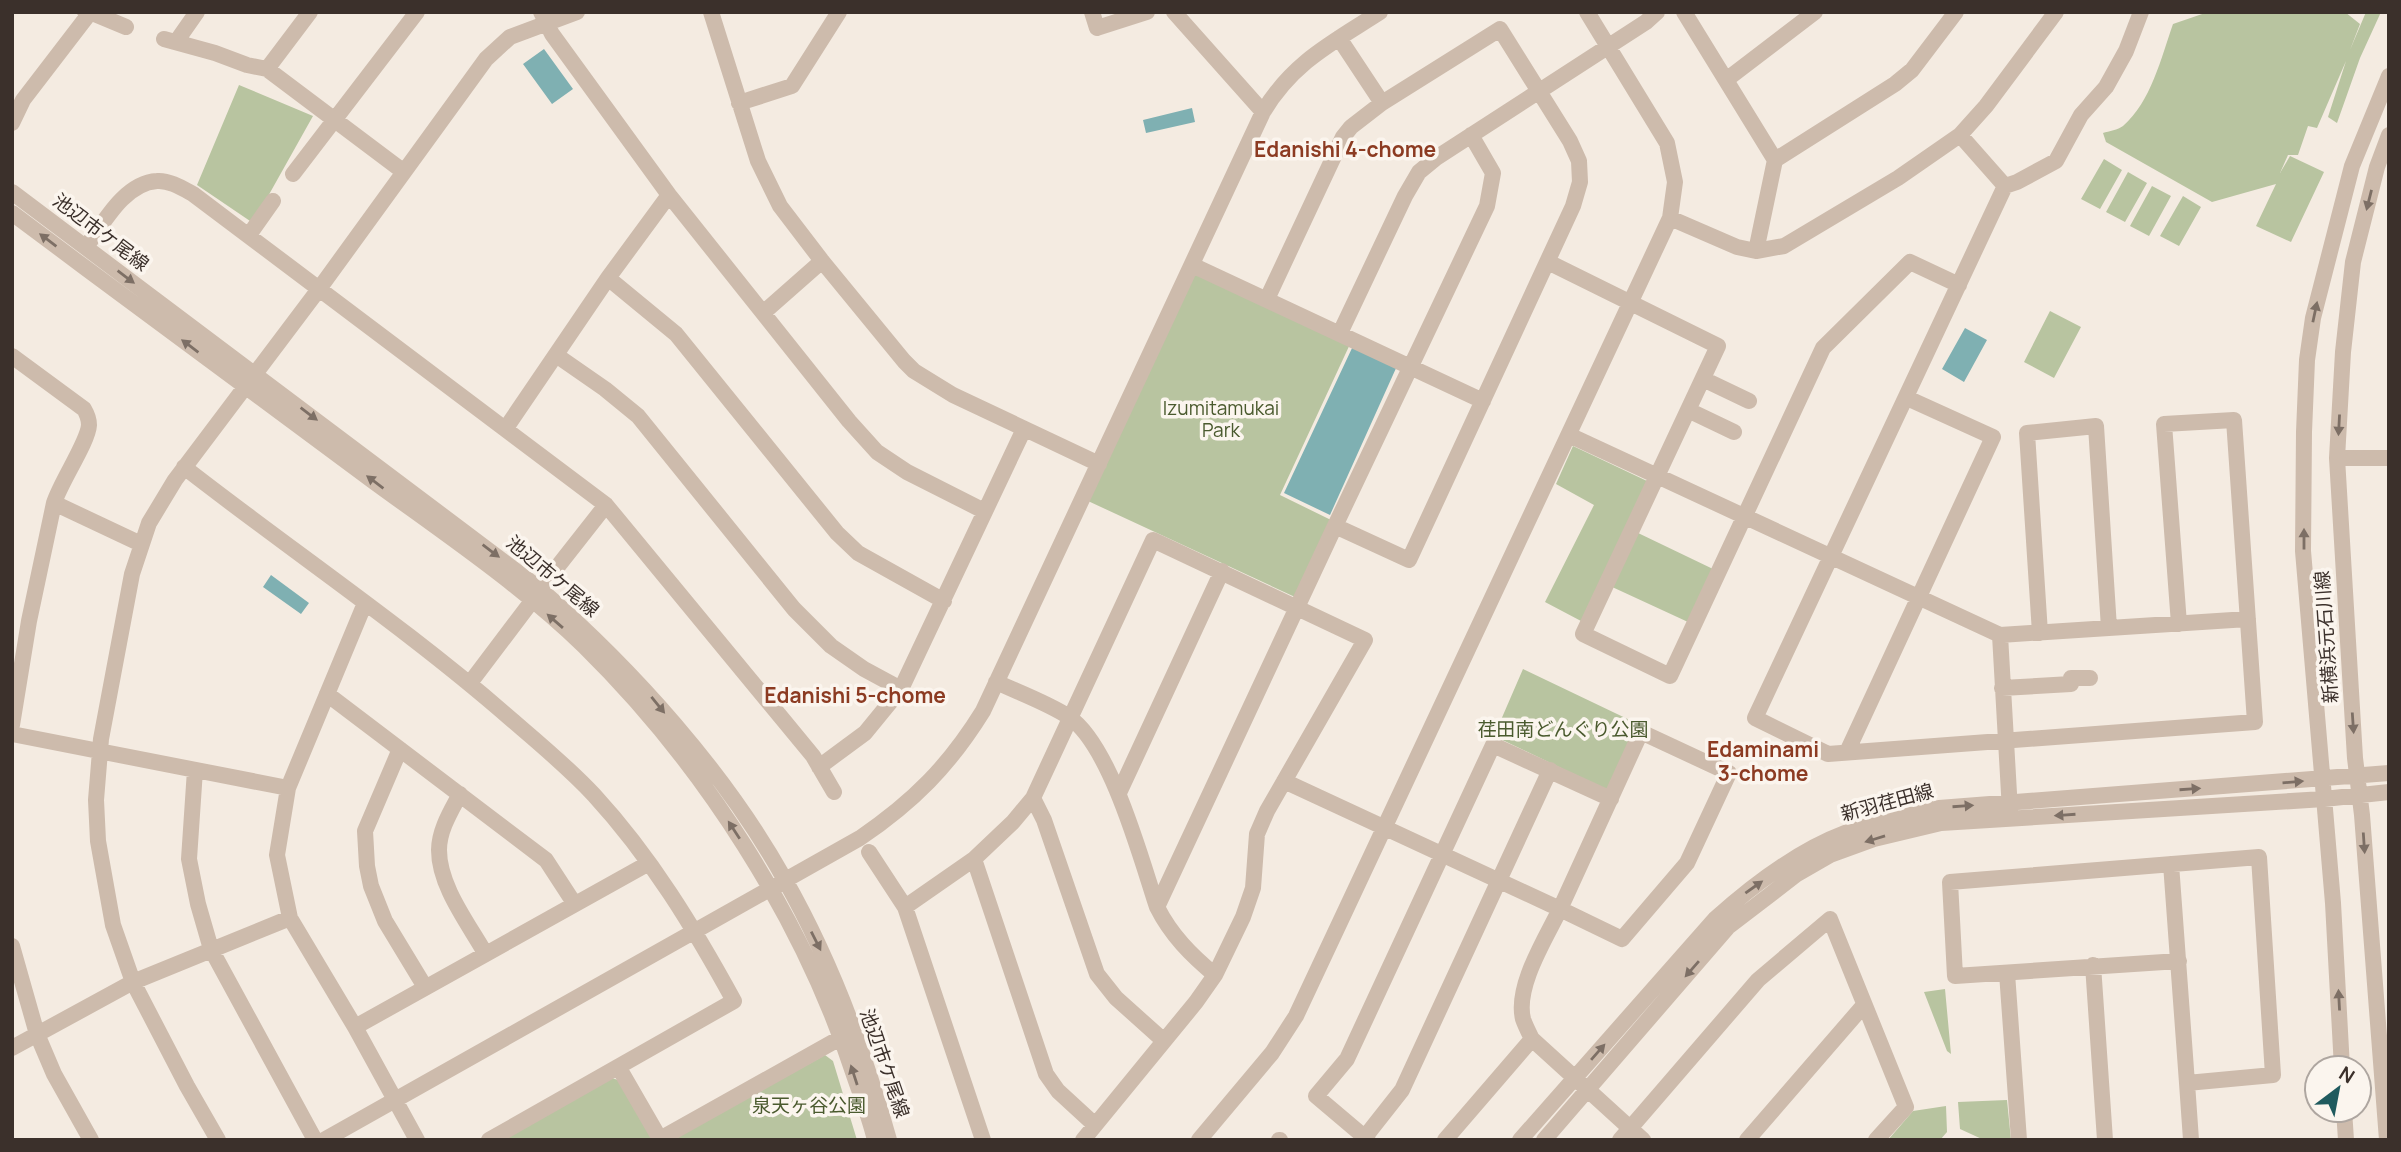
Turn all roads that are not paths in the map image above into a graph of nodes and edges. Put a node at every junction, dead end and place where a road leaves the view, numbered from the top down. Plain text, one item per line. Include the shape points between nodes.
1 (197, 12) edge
2 (310, 12) edge
3 (417, 12) edge
4 (577, 12) edge
5 (711, 12) edge
6 (839, 12) edge
7 (1092, 12) edge
8 (1147, 12) edge
9 (1174, 12) edge
10 (1380, 12) edge
11 (1587, 12) edge
12 (1657, 12) edge
13 (1684, 12) edge
14 (1815, 12) edge
15 (1956, 12) edge
16 (2056, 12) edge
17 (2141, 12) edge
18 (88, 13) edge
19 (544, 18) edge
20 (126, 27) dead end
21 (1339, 38) junction
22 (1608, 45) junction
23 (267, 69) junction
24 (2389, 76) edge
25 (1726, 80) junction
26 (1537, 90) junction
27 (739, 103) junction
28 (1382, 103) junction
29 (1263, 112) junction
30 (335, 119) junction
31 (12, 123) edge
32 (1471, 135) junction
33 (1960, 135) junction
34 (2389, 135) edge
35 (1775, 160) junction
36 (404, 172) junction
37 (293, 174) dead end
38 (2005, 186) junction
39 (12, 192) edge
40 (669, 195) junction
41 (273, 201) dead end
42 (12, 213) edge
43 (1670, 218) junction
44 (249, 234) junction
45 (86, 247) junction
46 (1756, 251) junction
47 (822, 261) junction
48 (1548, 262) junction
49 (1192, 265) junction
50 (608, 278) junction
51 (1959, 285) junction
52 (319, 289) junction
53 (1267, 299) junction
54 (1630, 304) junction
55 (763, 313) junction
56 (1340, 333) junction
57 (556, 355) junction
58 (12, 356) edge
59 (1411, 366) junction
60 (1703, 379) junction
61 (250, 380) junction
62 (1907, 398) junction
63 (1483, 401) junction
64 (1749, 401) dead end
65 (1688, 410) junction
66 (506, 428) junction
67 (1024, 429) junction
68 (1734, 432) dead end
69 (1569, 435) junction
70 (2389, 457) edge
71 (2337, 458) junction
72 (1099, 464) junction
73 (184, 467) junction
74 (1657, 475) junction
75 (54, 503) junction
76 (606, 505) junction
77 (984, 511) junction
78 (1744, 516) junction
79 (1335, 526) junction
80 (141, 544) junction
81 (1832, 558) junction
82 (1222, 572) junction
83 (536, 595) junction
84 (1918, 598) junction
85 (943, 601) junction
86 (365, 603) junction
87 (1298, 608) junction
88 (12, 617) edge
89 (2248, 619) junction
90 (29, 621) junction
91 (2179, 624) junction
92 (2109, 628) junction
93 (2040, 633) junction
94 (2000, 635) junction
95 (2090, 677) dead end
96 (996, 682) junction
97 (470, 683) junction
98 (2002, 688) junction
99 (901, 689) junction
100 (327, 694) junction
101 (1071, 718) junction
102 (12, 725) edge
103 (12, 734) edge
104 (2007, 741) junction
105 (400, 749) junction
106 (100, 751) junction
107 (1847, 752) junction
108 (819, 767) junction
109 (195, 770) junction
110 (1550, 770) junction
111 (2389, 773) edge
112 (2357, 775) junction
113 (2322, 778) junction
114 (1284, 781) junction
115 (288, 789) junction
116 (834, 792) dead end
117 (2389, 792) edge
118 (1119, 793) junction
119 (460, 794) junction
120 (2360, 796) junction
121 (1033, 798) junction
122 (1611, 799) junction
123 (2324, 799) junction
124 (2010, 811) junction
125 (1385, 827) junction
126 (869, 852) dead end
127 (1442, 853) junction
128 (974, 859) junction
129 (649, 863) junction
130 (2171, 864) junction
131 (1499, 879) junction
132 (778, 884) junction
133 (574, 903) junction
134 (905, 907) junction
135 (1157, 907) junction
136 (1560, 909) junction
137 (290, 918) junction
138 (695, 930) junction
139 (12, 946) edge
140 (211, 949) junction
141 (485, 953) junction
142 (2179, 961) junction
143 (2093, 965) junction
144 (2007, 974) junction
145 (1215, 975) junction
146 (133, 982) junction
147 (425, 987) junction
148 (1864, 1005) junction
149 (355, 1027) junction
150 (37, 1034) junction
151 (842, 1037) junction
152 (1532, 1039) junction
153 (1164, 1041) junction
154 (12, 1048) edge
155 (2341, 1054) edge
156 (619, 1068) junction
157 (1574, 1079) junction
158 (2187, 1083) junction
159 (1587, 1090) junction
160 (395, 1099) junction
161 (1095, 1125) junction
162 (1625, 1134) edge
163 (1366, 1138) edge
164 (91, 1140) edge
165 (218, 1140) edge
166 (315, 1140) edge
167 (324, 1140) edge
168 (417, 1140) edge
169 (489, 1140) edge
170 (874, 1140) edge
171 (888, 1140) edge
172 (983, 1140) edge
173 (1083, 1140) edge
174 (1199, 1140) edge
175 (1445, 1140) edge
176 (1520, 1140) edge
177 (1544, 1140) edge
178 (1643, 1140) edge
179 (1747, 1140) edge
180 (1876, 1140) edge
181 (2019, 1140) edge
182 (2105, 1140) edge
183 (2191, 1140) edge
184 (2387, 1140) edge

1 - 23 street via 170,41
2 - 23 street
3 - 30 street
4 - 19 street
5 - 27 street
6 - 27 street via 792,86
7 - 8 street via 1097,28
9 - 29 street
10 - 21 street
11 - 22 street
12 - 22 street
13 - 25 street
14 - 25 street
15 - 35 street via 1904,77
16 - 33 street
17 - 38 street via 2106,87 2081,114 2056,161
18 - 20 street
18 - 31 street via 23,100
19 - 36 street via 510,37 486,59
19 - 40 street
21 - 28 street
21 - 29 street via 1291,73
22 - 26 street
22 - 43 street via 1667,143 1675,182
23 - 30 street
113 -> 24 street, 新横浜元石川線 via 2303,551 2307,360 2352,166
25 - 35 street
26 - 28 street via 1500,29
26 - 32 street
26 - 48 street via 1579,161 1580,182 1573,206
27 - 47 street via 758,161 780,206
28 - 53 street via 1343,138
29 - 49 street
30 - 36 street
30 - 37 street
32 - 56 street via 1419,172
32 - 59 street via 1493,173 1487,206
33 - 38 street
33 - 46 street via 1784,246
34 -> 71 street, 新横浜元石川線 via 2353,262
35 - 46 street
36 - 52 street
38 - 51 street
39 - 45 street, 池辺市ケ尾線
40 - 50 street
40 - 55 street
41 - 44 street
61 -> 42 street, 池辺市ケ尾線
43 - 46 street
43 - 54 street
44 - 45 street via 193,194 159,180 140,184 126,196
44 - 52 street
45 -> 61 street, 池辺市ケ尾線
47 - 55 street
47 - 67 street via 914,371
48 - 54 street
48 - 63 street
49 - 53 street
49 - 72 street
50 - 57 street
50 - 85 street via 677,334 844,540 858,553
51 - 62 street
51 - 78 street via 1910,262 1822,348
52 - 61 street
52 - 66 street
53 - 56 street
54 - 60 street via 1718,346
54 - 69 street
55 - 77 street via 877,452
56 - 59 street
57 - 66 street
57 - 99 street via 638,416 794,609 831,646
58 - 75 street via 84,409 90,421
59 - 63 street
59 - 79 street
60 - 64 street
60 - 65 street
61 - 73 street
61 - 83 street, 池辺市ケ尾線
62 - 81 street
62 - 84 street via 1993,437
63 - 79 street via 1409,560
65 - 68 street
65 - 74 street
66 - 76 street
67 - 72 street
67 - 77 street
69 - 74 street
69 - 125 street
70 - 71 street
71 -> 112 street, 新横浜元石川線
72 - 96 street
73 - 80 street
73 - 86 street
74 - 78 street
74 - 78 street via 1583,634 1670,676
75 - 80 street
75 - 90 street
76 - 83 street
76 - 108 street
77 - 85 street
78 - 81 street
79 - 87 street
80 - 106 street
81 - 84 street
81 - 107 street via 1755,719 1828,754
82 - 87 street
82 - 101 street via 1153,540
82 - 118 street
83 - 97 street
83 - 132 street, 池辺市ケ尾線 via 583,626 649,694 720,782
84 - 94 street
84 - 107 street
85 - 99 street
86 - 97 street
86 - 100 street
87 - 114 street via 1365,640
87 - 135 street
88 - 90 street
89 - 91 street
89 - 91 street via 2234,420 2164,424
89 - 104 street via 2255,722
90 - 102 street
91 - 92 street
92 - 93 street
92 - 93 street via 2096,426 2027,433
93 - 94 street
94 - 98 street
95 - 98 street via 2071,678 2071,684
96 - 101 street
96 - 132 street via 967,737 912,800 860,838
97 - 129 street via 595,795
98 - 104 street
99 - 108 street via 865,733
100 - 105 street
100 - 115 street
101 - 118 street via 1093,744
101 - 121 street
103 - 106 street
104 - 107 street
104 - 124 street
105 - 119 street
105 - 147 street via 365,831 367,866 385,920
106 - 109 street
106 - 146 street via 98,841 113,925
108 - 116 street
109 - 115 street
109 - 140 street via 189,859
110 - 122 street
110 - 127 street via 1493,745
110 - 131 street
111 - 112 street, 新羽荏田線
112 - 113 street, 新羽荏田線
112 - 120 street, 新横浜元石川線
113 - 123 street, 新横浜元石川線
124 -> 113 street, 新羽荏田線
114 - 125 street
114 - 145 street via 1257,834 1253,888
115 - 137 street via 277,855
117 - 120 street, 新羽荏田線
118 - 135 street
119 - 133 street via 546,860
119 - 141 street via 442,831 439,850 445,882
120 - 123 street, 新羽荏田線
120 -> 184 street, 新横浜元石川線
121 - 128 street
121 - 153 street via 1097,974 1116,998
122 - 136 street
122 - 136 street via 1642,732 1729,773 1687,863 1622,939
123 -> 124 street, 新羽荏田線
155 -> 123 street, 新横浜元石川線
157 -> 124 street, 新羽荏田線 via 1715,919 1740,896 1812,848 1892,818 1940,808
124 -> 159 street, 新羽荏田線 via 1893,834 1830,855 1797,874 1728,927
125 - 127 street
125 - 174 street via 1296,1016 1264,1063
126 - 134 street
127 - 131 street
127 - 163 street via 1347,1059 1316,1096
128 - 134 street
128 - 161 street via 1046,1074
129 - 133 street
129 - 138 street
130 - 142 street
130 - 144 street via 1951,882 1955,976
130 - 158 street via 2259,857 2273,1075
131 - 136 street
131 - 163 street via 1402,1090
132 - 138 street
132 - 151 street, 池辺市ケ尾線
132 -> 171 street, 池辺市ケ尾線 via 827,963 876,1094
133 - 141 street
134 - 172 street
135 - 145 street via 1180,943
136 - 152 street via 1525,983 1523,1019
137 - 140 street
137 - 149 street
138 - 156 street via 734,1001
138 - 160 street
139 - 150 street
140 - 146 street
140 - 166 street
141 - 147 street
142 - 143 street
142 - 158 street
143 - 144 street
143 - 182 street
144 - 181 street
145 - 153 street
146 - 150 street
146 - 165 street
147 - 149 street
148 - 162 street via 1830,919 1758,980
148 - 179 street
148 - 180 street via 1906,1107
149 - 160 street
150 - 154 street
150 - 164 street
151 - 156 street via 660,1139
170 -> 151 street, 池辺市ケ尾線
152 - 157 street
152 - 175 street
153 - 161 street
156 - 169 street
157 - 159 street
157 - 176 street, 新羽荏田線
158 - 183 street
159 - 162 street
159 - 177 street, 新羽荏田線
160 - 167 street
160 - 168 street
161 - 173 street
162 - 178 street

